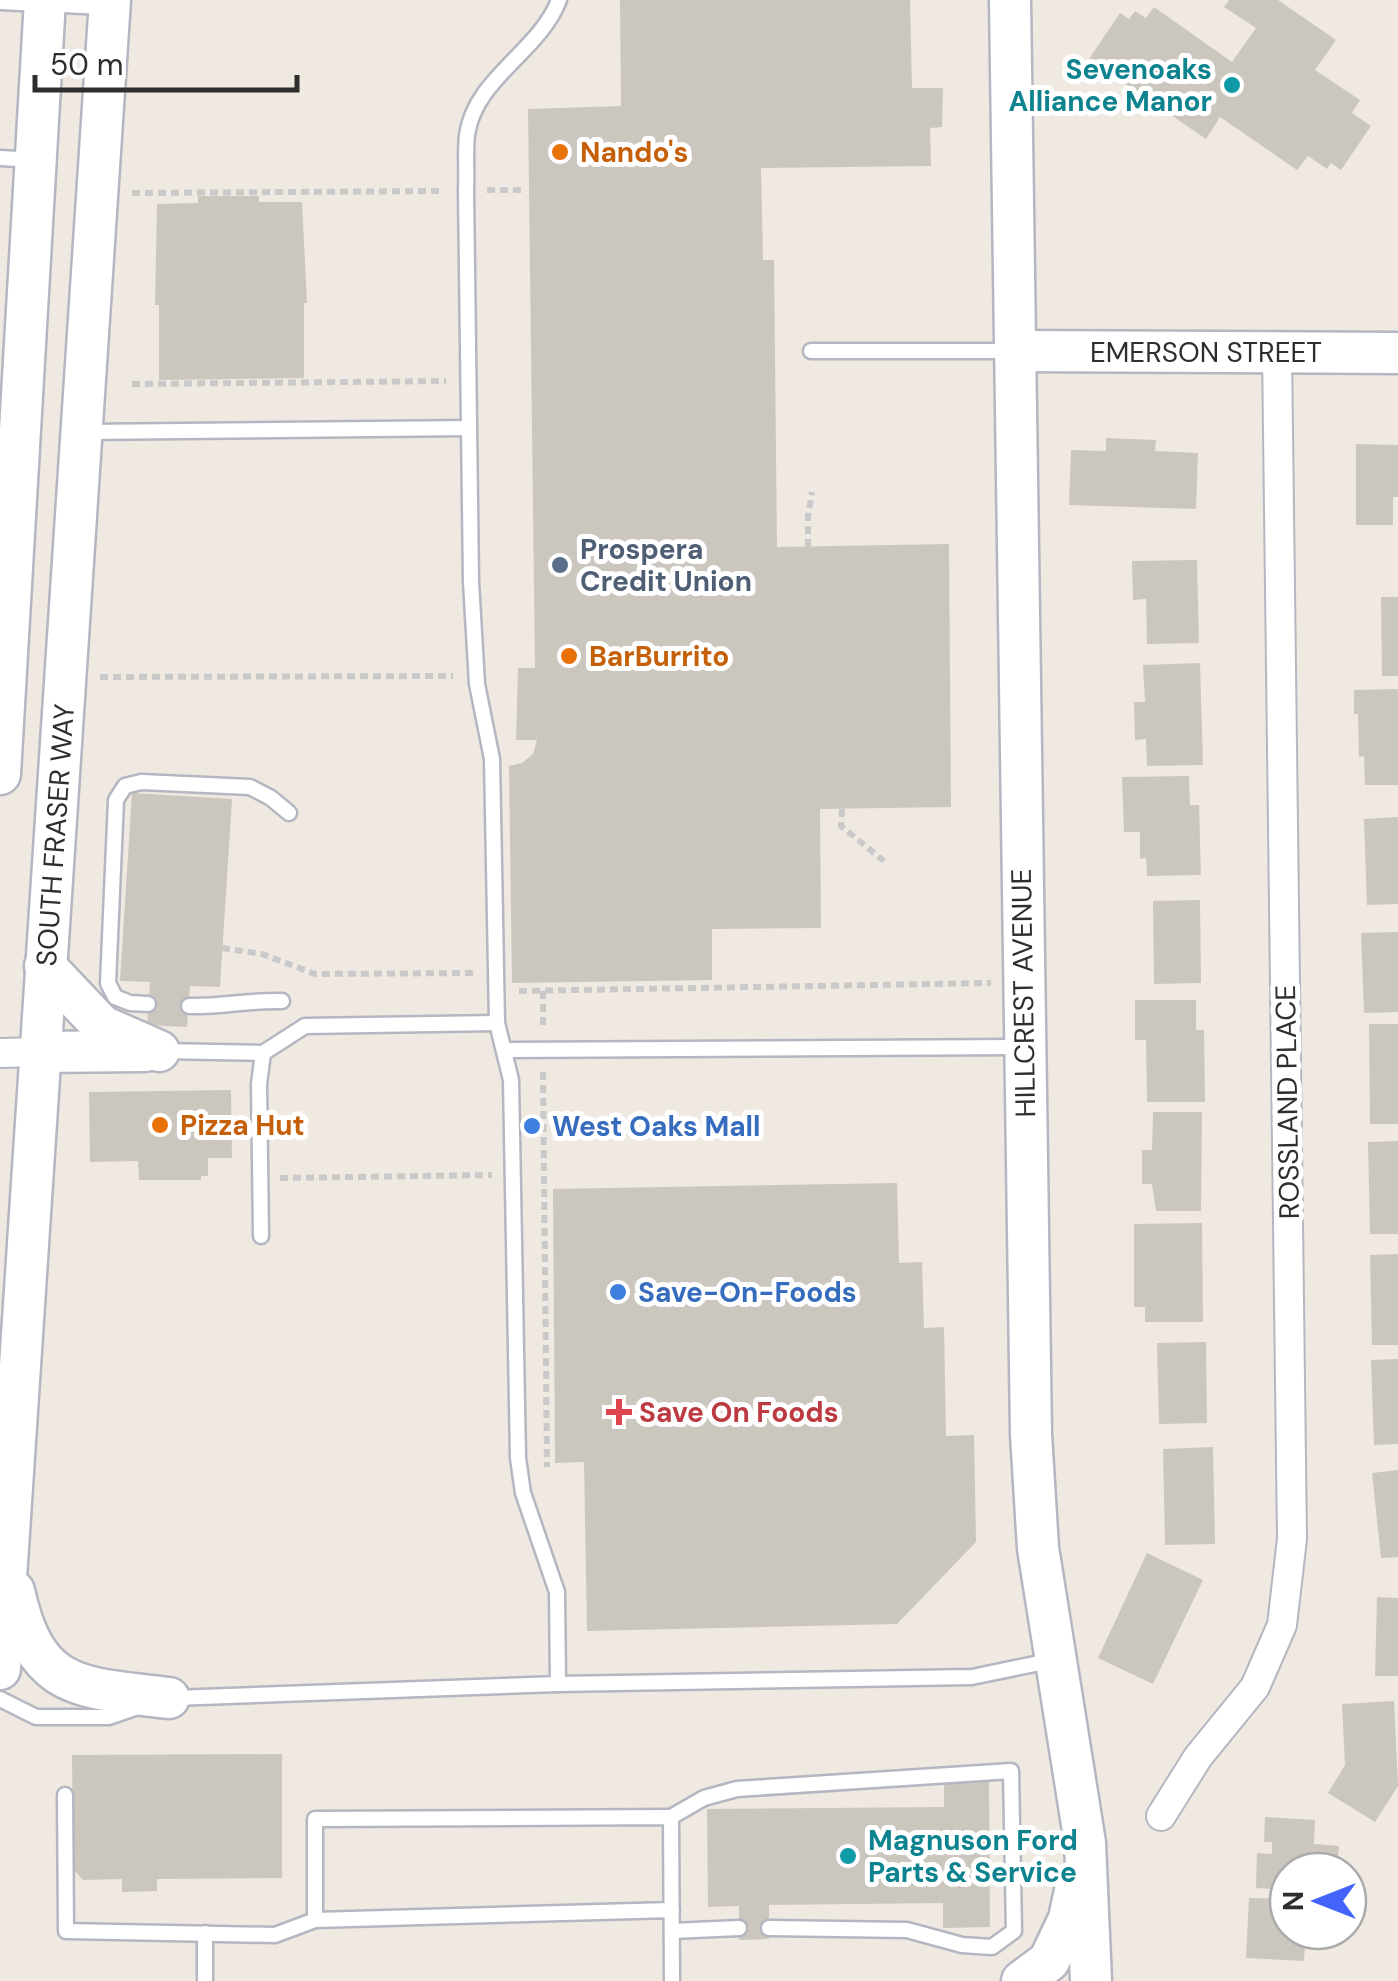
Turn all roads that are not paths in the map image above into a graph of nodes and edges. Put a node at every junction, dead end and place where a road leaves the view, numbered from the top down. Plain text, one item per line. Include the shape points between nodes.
1 (559, 0) edge
2 (1010, 0) edge
3 (0, 2) edge
4 (45, 2) edge
5 (110, 4) edge
6 (18, 159) edge
7 (811, 351) dead end
8 (1015, 351) junction
9 (1276, 351) junction
10 (1398, 353) edge
11 (469, 428) junction
12 (10, 432) edge
13 (83, 432) junction
14 (0, 774) edge
15 (289, 812) dead end
16 (46, 966) junction
17 (282, 1001) dead end
18 (148, 1004) dead end
19 (188, 1006) dead end
20 (497, 1023) junction
21 (1025, 1047) junction
22 (504, 1050) junction
23 (160, 1051) junction
24 (20, 1052) edge
25 (263, 1053) junction
26 (261, 1236) dead end
27 (8, 1563) junction
28 (1054, 1660) junction
29 (0, 1669) edge
30 (558, 1684) junction
31 (169, 1698) junction
32 (0, 1699) edge
33 (65, 1794) dead end
34 (1161, 1816) dead end
35 (671, 1818) junction
36 (1084, 1843) junction
37 (672, 1910) junction
38 (315, 1920) junction
39 (738, 1928) dead end
40 (769, 1928) dead end
41 (672, 1932) junction
42 (205, 1933) junction
43 (205, 1981) edge
44 (672, 1981) edge
45 (1022, 1981) edge
46 (1091, 1981) edge

1 - 11 lane via 529,48 490,85 467,134
2 - 8 main road, HILLCREST AVENUE
3 - 4 lane
4 - 5 lane
4 - 6 main road
5 - 13 main road, SOUTH FRASER WAY
6 - 12 main road
7 - 8 lane
8 - 9 main road, EMERSON STREET
8 - 21 main road, HILLCREST AVENUE
9 - 10 main road, EMERSON STREET
9 - 34 street, ROSSLAND PLACE via 1292,1539 1282,1625 1255,1687
11 - 13 lane
11 - 20 lane via 477,684 492,760
12 - 13 main road
12 - 14 main road
13 - 16 main road, SOUTH FRASER WAY
15 - 18 lane via 250,787 124,786 116,800 108,983 115,997
16 - 23 main road via 102,1026
16 - 24 main road, SOUTH FRASER WAY
17 - 19 lane
20 - 22 lane
20 - 25 lane via 306,1026
21 - 22 lane
21 - 28 main road, HILLCREST AVENUE via 1030,1434
22 - 30 lane via 511,1080 518,1458 557,1592
23 - 24 main road
23 - 25 lane
24 - 27 main road, SOUTH FRASER WAY
25 - 26 lane
27 - 29 main road, SOUTH FRASER WAY
27 - 31 main road via 21,1622 52,1670 76,1684
28 - 30 lane via 972,1677
28 - 36 main road, HILLCREST AVENUE
30 - 31 lane
31 - 32 lane via 110,1716 54,1717 36,1717
33 - 42 lane via 66,1931
35 - 37 lane
35 - 38 lane via 315,1820
35 - 40 lane via 704,1798 738,1789 1011,1771 1014,1930 992,1947 907,1930
36 - 45 main road via 1070,1919 1048,1961
36 - 46 main road, HILLCREST AVENUE
37 - 38 lane
37 - 41 lane
38 - 42 lane via 274,1935
39 - 41 lane
41 - 44 lane
42 - 43 lane

